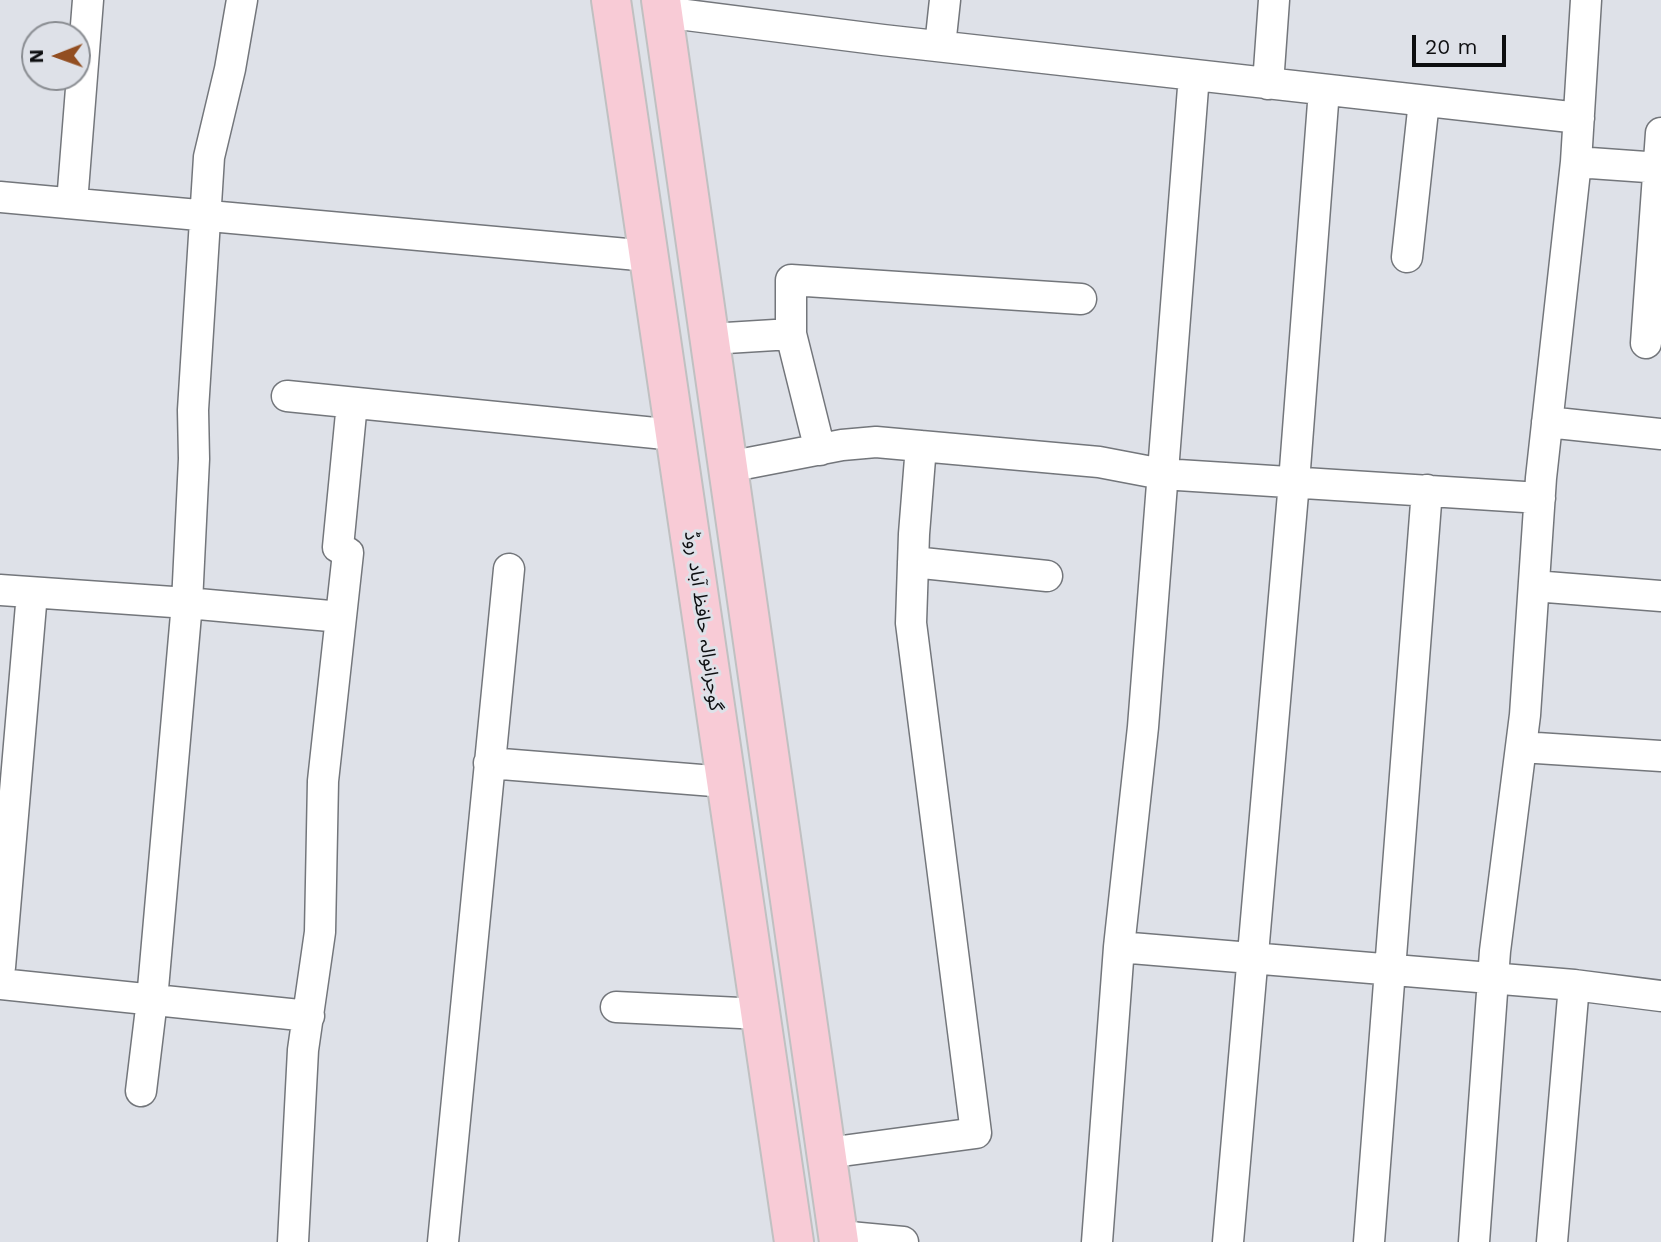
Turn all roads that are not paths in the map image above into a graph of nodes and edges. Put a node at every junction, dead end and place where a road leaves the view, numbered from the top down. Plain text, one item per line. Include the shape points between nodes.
1 (88, 0) edge
2 (242, 0) edge
3 (611, 0) edge
4 (945, 0) edge
5 (1274, 0) edge
6 (1586, 0) edge
7 (662, 6) edge
8 (940, 46) junction
9 (1194, 75) junction
10 (1268, 84) junction
11 (1324, 90) junction
12 (1424, 101) junction
13 (1579, 118) junction
14 (1661, 133) edge
15 (1576, 162) junction
16 (1659, 168) edge
17 (0, 197) edge
18 (72, 204) junction
19 (205, 215) junction
20 (649, 256) junction
21 (1407, 257) dead end
22 (1081, 299) dead end
23 (791, 334) junction
24 (710, 339) junction
25 (1646, 343) dead end
26 (288, 396) dead end
27 (352, 403) junction
28 (1547, 422) junction
29 (1661, 434) edge
30 (676, 435) junction
31 (921, 446) junction
32 (820, 450) junction
33 (728, 467) junction
34 (1162, 474) junction
35 (1294, 482) junction
36 (1427, 490) junction
37 (1540, 498) junction
38 (913, 562) junction
39 (509, 569) dead end
40 (1047, 576) dead end
41 (1534, 586) junction
42 (0, 590) edge
43 (32, 593) junction
44 (1661, 596) edge
45 (187, 603) junction
46 (341, 617) junction
47 (1521, 747) junction
48 (1661, 756) edge
49 (489, 764) junction
50 (726, 782) junction
51 (1119, 947) junction
52 (1253, 958) junction
53 (0, 967) edge
54 (1390, 970) junction
55 (1493, 979) junction
56 (0, 984) edge
57 (1574, 985) junction
58 (1661, 996) edge
59 (152, 1000) junction
60 (616, 1007) dead end
61 (761, 1014) junction
62 (309, 1016) junction
63 (141, 1091) dead end
64 (827, 1153) junction
65 (839, 1239) edge
66 (293, 1242) edge
67 (443, 1242) edge
68 (794, 1242) edge
69 (903, 1242) edge
70 (1097, 1242) edge
71 (1228, 1242) edge
72 (1369, 1242) edge
73 (1474, 1242) edge
74 (1552, 1242) edge

1 - 18 street
2 - 19 street via 209,157
3 - 20 main road, گوجرانوالہ حافظ آباد روڈ
4 - 8 street
5 - 10 street
6 - 13 street
7 - 8 street
7 - 24 main road
8 - 9 street
9 - 10 street
9 - 34 street
10 - 11 street
11 - 12 street
11 - 35 street
12 - 13 street
12 - 21 street
13 - 15 street
14 - 16 street
15 - 16 street
15 - 28 street
16 - 25 street
17 - 18 street
18 - 19 street
19 - 20 street
19 - 45 street
20 - 30 main road, گوجرانوالہ حافظ آباد روڈ
22 - 23 street via 791,280
23 - 24 street
23 - 32 street
24 - 33 main road
26 - 27 street
27 - 30 street
27 - 46 street via 338,547 348,553
28 - 29 street
28 - 37 street
30 - 50 main road, گوجرانوالہ حافظ آباد روڈ
31 - 32 street via 876,442
31 - 34 street via 1099,462
31 - 38 street
32 - 33 street
33 - 64 main road
34 - 35 street
34 - 51 street via 1143,727
35 - 36 street
35 - 52 street
36 - 37 street
36 - 54 street
37 - 41 street
38 - 40 street
38 - 64 street via 911,622 976,1133
39 - 49 street
41 - 44 street
41 - 47 street
42 - 43 street
43 - 45 street
43 - 53 street
45 - 46 street
45 - 59 street
46 - 62 street via 323,782 320,932
47 - 48 street
47 - 55 street
49 - 50 street
49 - 67 street
50 - 61 main road, گوجرانوالہ حافظ آباد روڈ
51 - 52 street
51 - 70 street
52 - 54 street
52 - 71 street
54 - 55 street
54 - 72 street
55 - 57 street
55 - 73 street
56 - 59 street
57 - 58 street
57 - 74 street
59 - 62 street
59 - 63 street
60 - 61 street
61 - 68 main road, گوجرانوالہ حافظ آباد روڈ
62 - 66 street via 303,1050
64 - 65 main road
65 - 69 street

